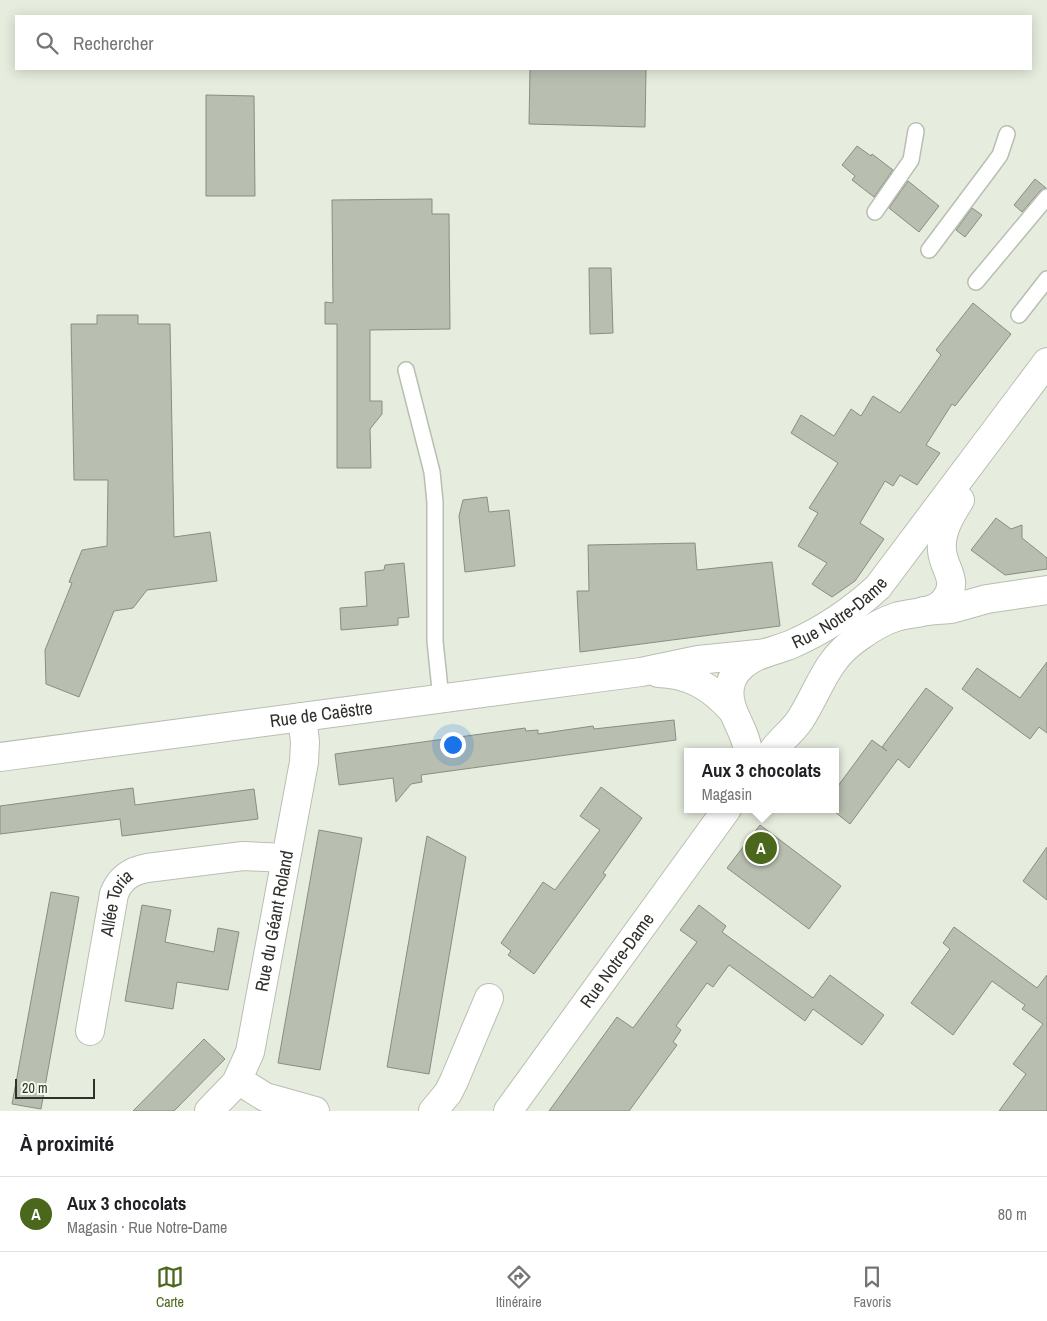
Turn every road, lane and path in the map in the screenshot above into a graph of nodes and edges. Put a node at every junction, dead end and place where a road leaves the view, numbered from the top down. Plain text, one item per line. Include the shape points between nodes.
1 (916, 131) dead end
2 (1007, 134) dead end
3 (1047, 197) edge
4 (875, 212) dead end
5 (929, 250) dead end
6 (1047, 279) edge
7 (976, 282) dead end
8 (1019, 315) dead end
9 (1047, 362) edge
10 (406, 370) dead end
11 (1047, 386) edge
12 (900, 559) junction
13 (948, 569) junction
14 (1047, 590) edge
15 (987, 599) junction
16 (924, 611) junction
17 (766, 653) junction
18 (641, 672) junction
19 (441, 699) junction
20 (735, 715) junction
21 (302, 717) junction
22 (791, 729) junction
23 (747, 748) edge
24 (775, 748) edge
25 (0, 757) edge
26 (724, 813) edge
27 (285, 858) junction
28 (489, 998) dead end
29 (90, 1031) dead end
30 (238, 1080) junction
31 (210, 1111) edge
32 (315, 1111) edge
33 (433, 1111) edge
34 (508, 1111) edge

1 - 4 lane via 911,160
2 - 5 lane via 1000,156
3 - 7 lane
6 - 8 lane
9 - 12 street, Rue Notre-Dame
10 - 19 lane via 432,472 435,502 434,641
11 - 13 street, Rue Notre-Dame via 954,509 942,541
12 - 13 street, Rue Notre-Dame via 919,550 935,554
12 - 17 street, Rue Notre-Dame via 878,587 845,614 804,638
13 - 15 street via 965,589
13 - 16 street, Rue Notre-Dame via 952,584 946,598 937,607
14 - 15 street
15 - 16 street via 958,608
16 - 22 street, Rue Notre-Dame via 896,617 858,637 822,677 804,714
17 - 18 street, Rue de Caëstre via 698,660
17 - 20 street, Rue Notre-Dame via 753,658 736,672 730,686
18 - 19 street, Rue de Caëstre
18 - 20 street, Rue de Caëstre via 675,674 693,679 719,696
19 - 21 street, Rue de Caëstre
20 - 22 street via 749,729 764,735 783,734
20 - 23 street, Rue Notre-Dame
21 - 25 street, Rue de Caëstre
21 - 27 street, Rue du Géant Roland via 304,762
22 - 24 street, Rue Notre-Dame
26 - 34 street, Rue Notre-Dame
27 - 29 street, Allée Toria via 243,856 147,868 122,880 114,894
27 - 30 street, Rue du Géant Roland via 250,1052
28 - 33 street via 454,1081
30 - 31 street, Rue du Géant Roland
30 - 32 street via 265,1097

